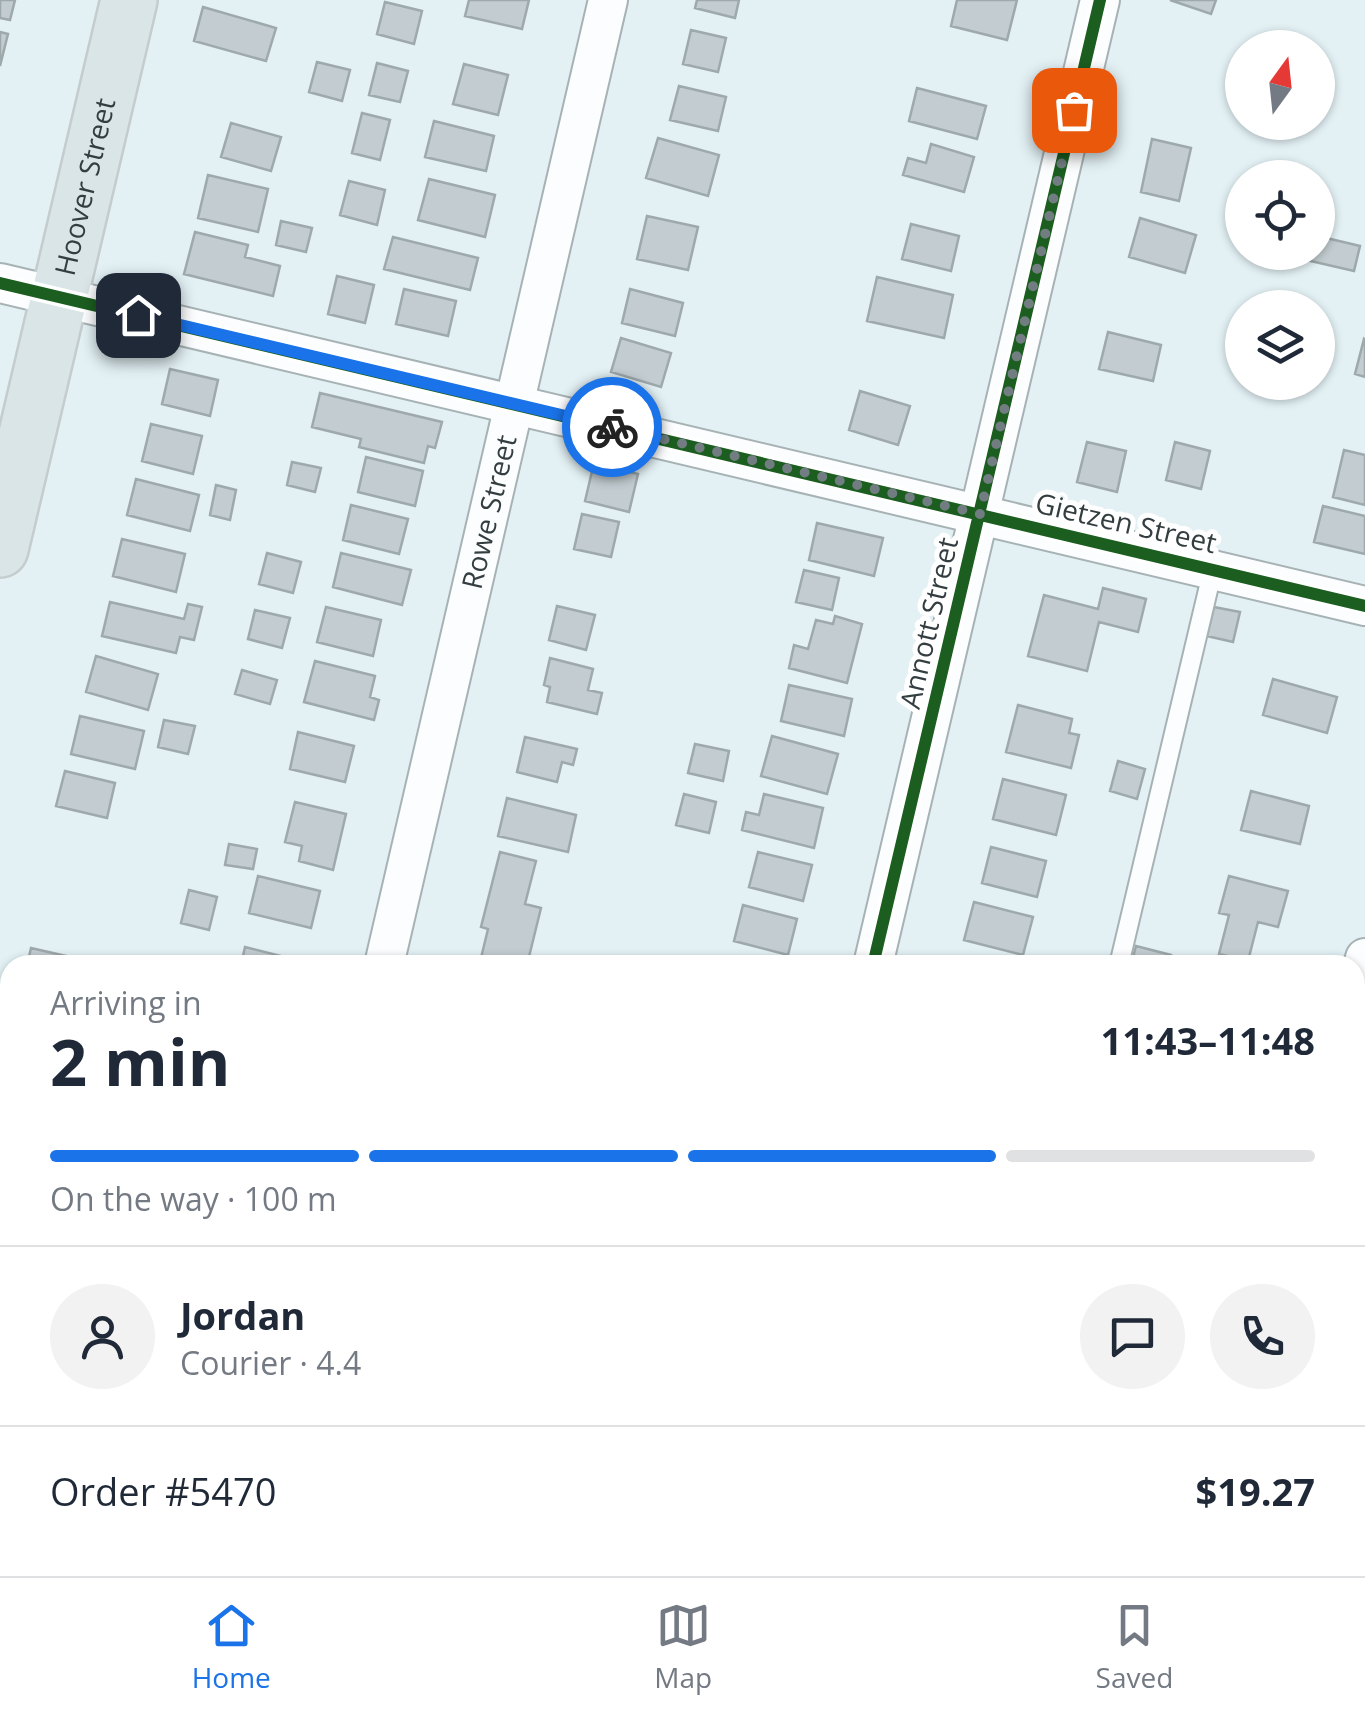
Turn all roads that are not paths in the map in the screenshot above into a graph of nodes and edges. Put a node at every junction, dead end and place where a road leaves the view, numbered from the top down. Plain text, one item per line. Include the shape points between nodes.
1 (129, 0) edge
2 (608, 0) edge
3 (1100, 0) edge
4 (0, 283) edge
5 (60, 297) junction
6 (514, 404) junction
7 (980, 514) junction
8 (0, 549) edge
9 (1213, 569) junction
10 (1365, 606) edge
11 (386, 955) edge
12 (875, 955) edge
13 (1121, 955) edge

1 - 5 main road, Hoover Street
2 - 6 street, Rowe Street
3 - 7 street, Annott Street
4 - 5 street, Gietzen Street
5 - 6 street, Gietzen Street
5 - 8 main road, Hoover Street
6 - 7 street, Gietzen Street
6 - 11 street, Rowe Street
7 - 9 street, Gietzen Street
7 - 12 street, Annott Street
9 - 10 street, Gietzen Street
9 - 13 lane

